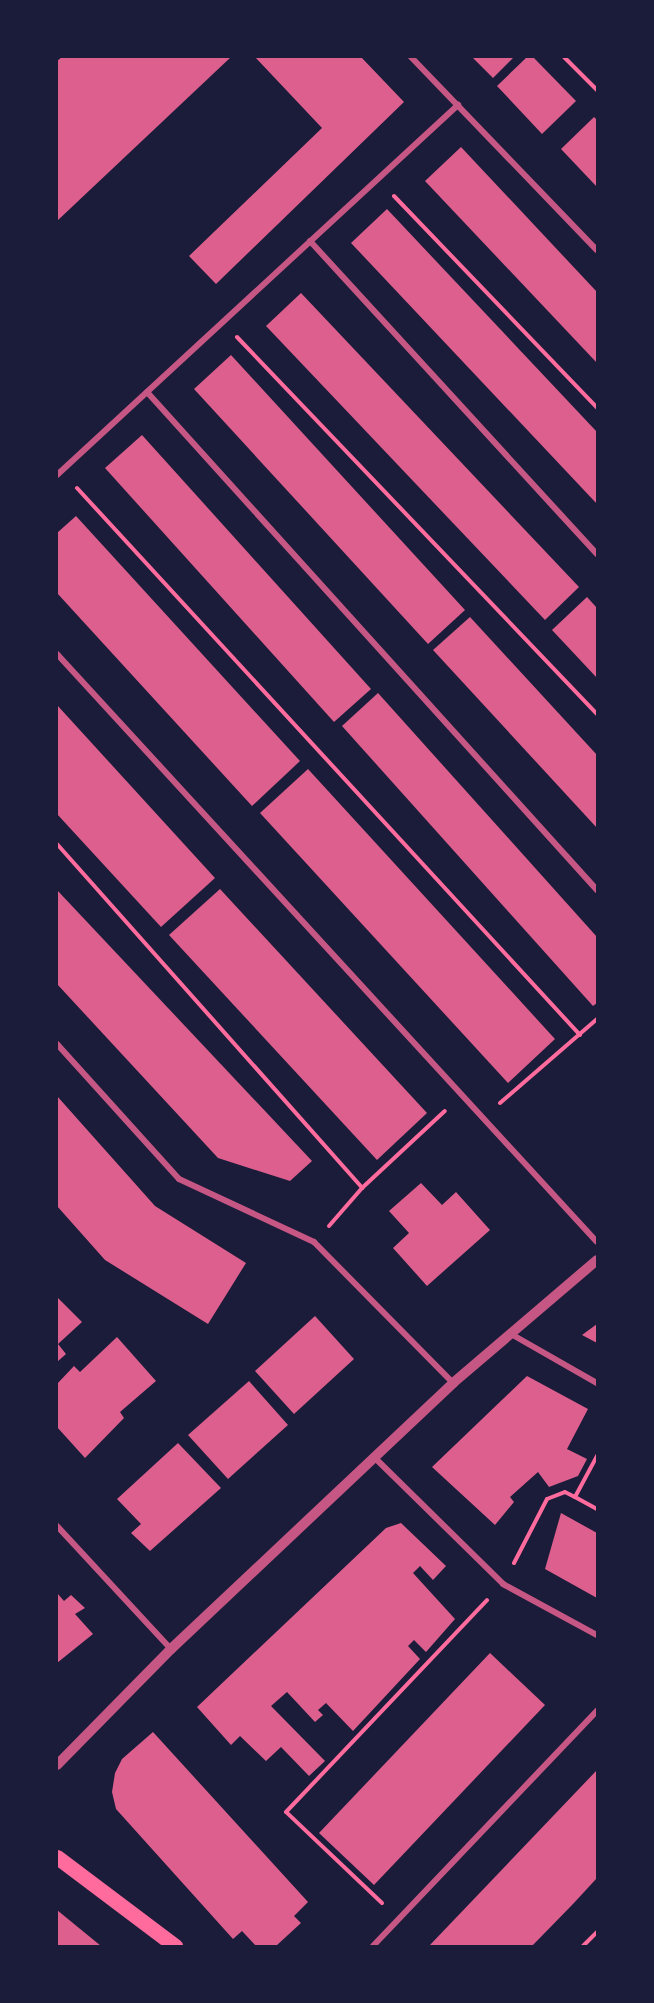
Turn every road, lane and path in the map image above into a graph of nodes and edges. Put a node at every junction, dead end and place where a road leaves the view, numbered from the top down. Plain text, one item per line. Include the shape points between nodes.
1 (411, 57) edge
2 (564, 57) edge
3 (597, 90) edge
4 (458, 105) junction
5 (378, 178) junction
6 (310, 241) junction
7 (597, 250) edge
8 (223, 322) junction
9 (147, 392) junction
10 (597, 408) edge
11 (59, 473) edge
12 (597, 554) edge
13 (57, 654) edge
14 (597, 714) edge
15 (57, 844) edge
16 (597, 890) edge
17 (597, 1019) edge
18 (580, 1035) junction
19 (57, 1044) edge
20 (463, 1095) junction
21 (481, 1119) junction
22 (362, 1188) junction
23 (314, 1242) junction
24 (597, 1242) edge
25 (597, 1260) edge
26 (511, 1334) junction
27 (453, 1383) junction
28 (597, 1383) edge
29 (597, 1456) edge
30 (375, 1458) junction
31 (576, 1497) junction
32 (597, 1509) edge
33 (57, 1526) edge
34 (503, 1584) junction
35 (597, 1635) edge
36 (171, 1649) junction
37 (597, 1711) edge
38 (57, 1765) edge
39 (57, 1857) edge
40 (399, 1919) junction
41 (597, 1932) edge
42 (175, 1946) edge
43 (373, 1946) edge
44 (583, 1946) edge

1 - 4 street
2 - 3 path
4 - 5 street
4 - 7 street
5 - 6 street
5 - 10 path
6 - 8 street
6 - 12 street
8 - 9 street
8 - 14 path
9 - 11 street
9 - 16 street
11 - 18 path
13 - 20 street
15 - 22 path
17 - 18 path
18 - 21 path
19 - 23 street via 179,1179
20 - 21 street
20 - 22 path
21 - 24 street
22 - 23 path
23 - 27 street
25 - 26 street
26 - 27 street
26 - 28 street
27 - 30 street
29 - 31 path
30 - 34 street
30 - 36 street
31 - 32 path
31 - 34 path via 565,1492 547,1499
33 - 36 street
34 - 35 street
34 - 40 path via 286,1812
36 - 38 street
37 - 40 street
39 - 42 main road
40 - 43 street
41 - 44 path

